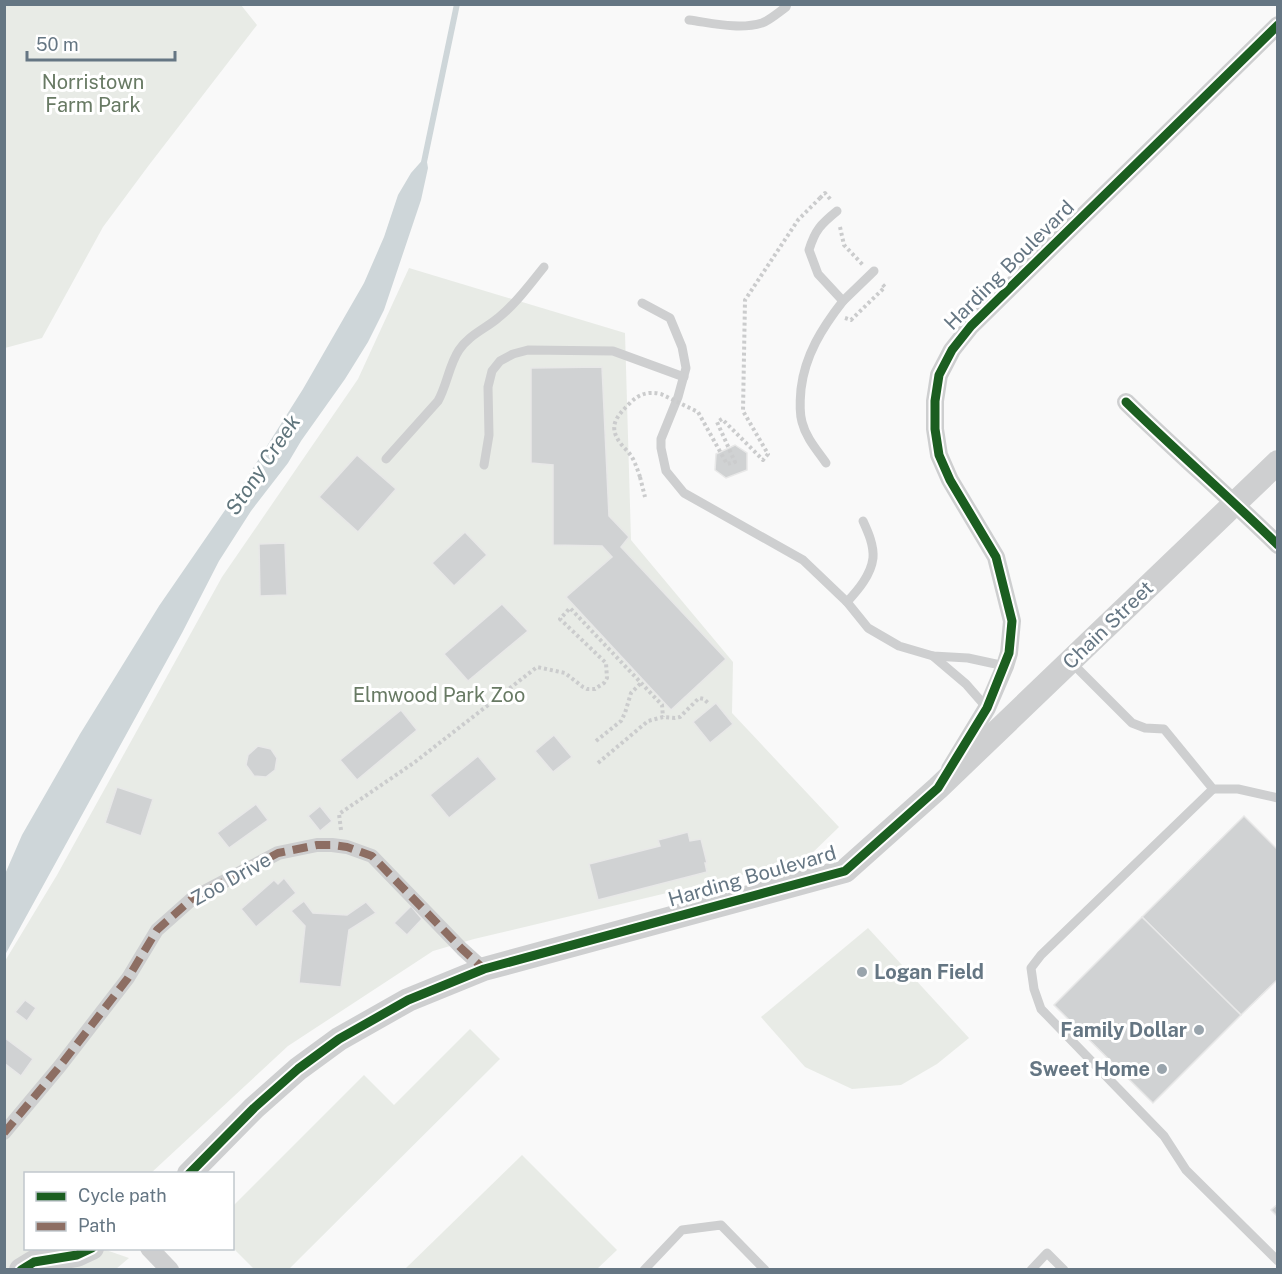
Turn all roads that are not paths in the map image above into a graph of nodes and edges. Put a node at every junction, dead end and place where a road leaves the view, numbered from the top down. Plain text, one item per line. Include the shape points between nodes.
1 (787, 4) edge
2 (689, 20) dead end
3 (1278, 25) edge
4 (837, 211) road end
5 (544, 267) dead end
6 (872, 272) road end
7 (843, 301) junction
8 (642, 303) dead end
9 (684, 377) junction
10 (1126, 402) dead end
11 (386, 459) dead end
12 (1278, 462) edge
13 (826, 463) dead end
14 (484, 465) dead end
15 (1235, 503) junction
16 (863, 521) dead end
17 (1278, 545) edge
18 (847, 602) junction
19 (933, 656) junction
20 (1070, 661) junction
21 (1005, 666) junction
22 (987, 708) junction
23 (938, 788) junction
24 (1213, 789) junction
25 (1278, 798) edge
26 (483, 969) junction
27 (4, 1133) edge
28 (190, 1172) edge
29 (88, 1250) edge
30 (107, 1250) edge
31 (151, 1250) edge
32 (1278, 1262) edge
33 (21, 1269) edge
34 (83, 1269) edge
35 (170, 1269) edge
36 (644, 1269) edge
37 (765, 1269) edge
38 (1031, 1269) edge
39 (1064, 1269) edge

1 - 2 lane via 764,22 747,25
3 - 21 street, Harding Boulevard via 971,326 939,375 935,429 939,455 996,557 1012,621
4 - 7 lane via 814,235 809,250 818,274
5 - 11 lane via 498,319 471,335 459,349 438,401
6 - 7 lane
7 - 13 lane via 810,354 800,400 802,422
8 - 9 lane via 670,318 682,347
9 - 14 lane via 613,351 528,350 513,354 492,371
9 - 18 lane via 661,439 666,471 684,493 803,560
10 - 15 street
12 - 15 street, Chain Street
15 - 17 street
15 - 20 street, Chain Street
16 - 18 lane via 873,558 860,588
18 - 19 lane via 868,628 899,646
19 - 21 lane
19 - 22 lane
20 - 23 street, Chain Street
20 - 24 lane via 1132,723 1164,729
21 - 22 street, Harding Boulevard
22 - 23 street, Harding Boulevard
23 - 26 street, Harding Boulevard via 844,871
24 - 25 lane via 1238,789
24 - 32 lane via 1031,968 1041,1009 1164,1136 1186,1170
26 - 27 street, Zoo Drive via 372,856 343,846 317,845 278,853 193,898 157,930 128,978
26 - 28 street, Harding Boulevard via 408,1000 339,1039 254,1108
29 - 33 street via 34,1262
30 - 34 street
31 - 35 street
36 - 37 lane via 682,1230 721,1225
38 - 39 lane via 1047,1253

